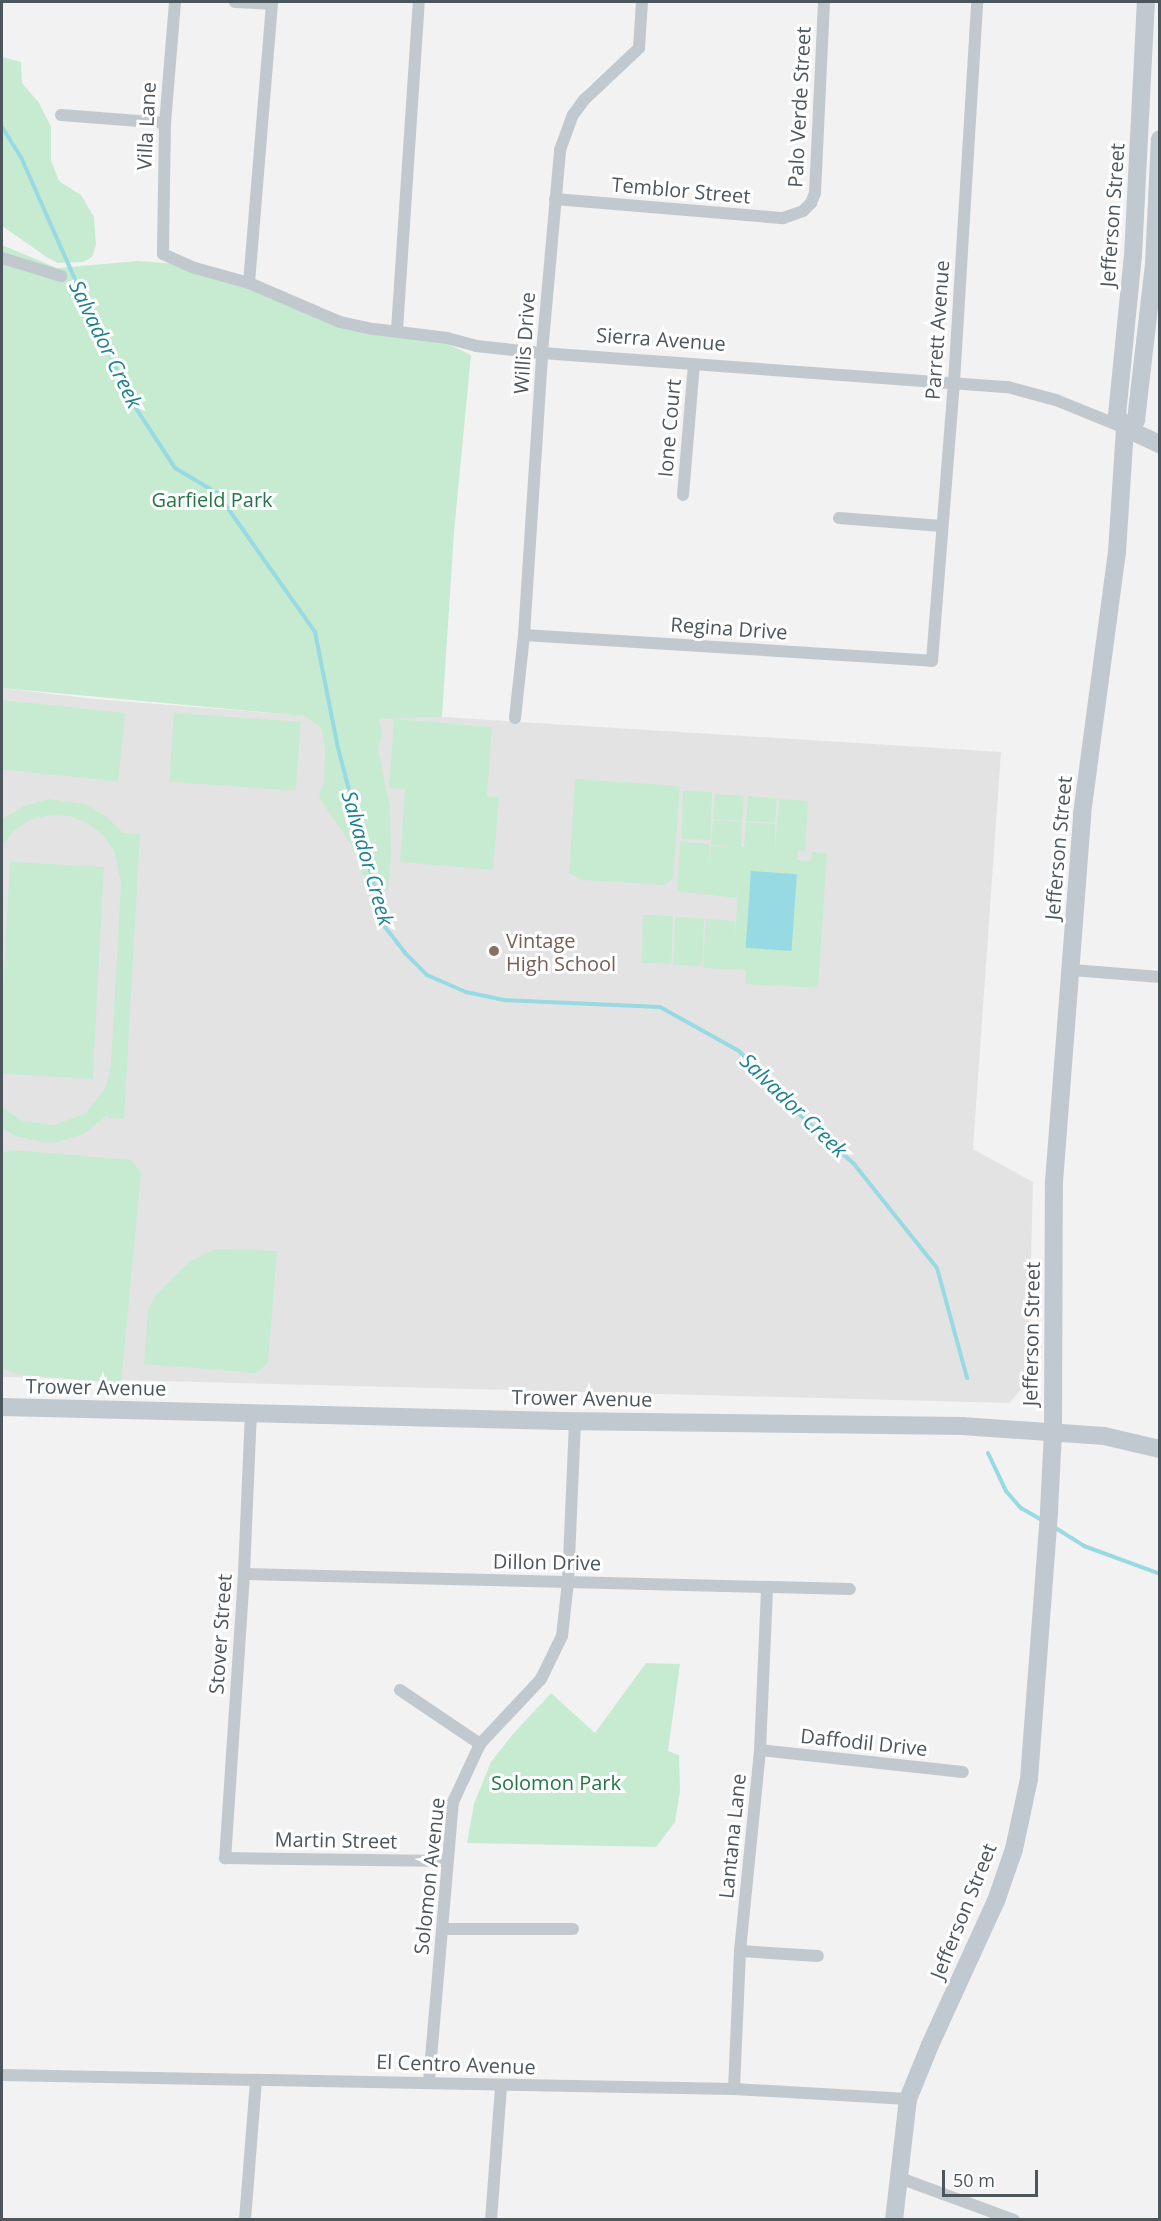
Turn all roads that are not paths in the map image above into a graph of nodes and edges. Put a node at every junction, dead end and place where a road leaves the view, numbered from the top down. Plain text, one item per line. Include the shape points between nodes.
1 (175, 2) edge
2 (235, 2) edge
3 (419, 2) edge
4 (642, 2) edge
5 (824, 2) edge
6 (977, 2) edge
7 (1146, 2) edge
8 (272, 3) edge
9 (61, 115) dead end
10 (165, 123) junction
11 (1160, 140) edge
12 (555, 199) junction
13 (803, 211) joint
14 (163, 254) joint
15 (1133, 256) junction
16 (2, 258) edge
17 (1157, 265) edge
18 (61, 276) dead end
19 (249, 283) junction
20 (397, 330) junction
21 (542, 353) junction
22 (694, 364) junction
23 (954, 382) junction
24 (1125, 428) junction
25 (1160, 444) edge
26 (683, 495) dead end
27 (839, 518) dead end
28 (942, 526) junction
29 (524, 635) junction
30 (932, 661) joint
31 (515, 718) dead end
32 (1071, 970) junction
33 (1160, 977) edge
34 (2, 1407) edge
35 (251, 1412) junction
36 (575, 1421) junction
37 (1053, 1431) junction
38 (1160, 1449) edge
39 (244, 1574) junction
40 (568, 1582) junction
41 (767, 1587) junction
42 (850, 1589) dead end
43 (400, 1690) dead end
44 (480, 1743) junction
45 (760, 1750) junction
46 (963, 1772) dead end
47 (225, 1858) joint
48 (446, 1861) junction
49 (442, 1929) junction
50 (573, 1929) dead end
51 (740, 1951) junction
52 (818, 1956) dead end
53 (2, 2074) edge
54 (256, 2080) junction
55 (429, 2082) junction
56 (501, 2086) junction
57 (734, 2089) junction
58 (908, 2099) junction
59 (897, 2177) junction
60 (245, 2220) edge
61 (491, 2220) edge
62 (894, 2220) edge
63 (1014, 2220) edge

1 - 10 street, Villa Lane
2 - 8 street
3 - 20 street
4 - 12 street, Willis Drive via 639,48 584,100 569,123 560,150
5 - 13 street, Palo Verde Street via 815,194
6 - 23 street, Parrett Avenue
7 - 15 main road, Jefferson Street
8 - 19 street
9 - 10 street
10 - 14 street, Villa Lane
11 - 17 main road, Jefferson Street
12 - 13 street, Temblor Street via 783,218
12 - 21 street, Willis Drive
14 - 19 street, Sierra Avenue via 195,268
15 - 17 street
15 - 24 main road, Jefferson Street via 1118,415
16 - 18 street
17 - 24 main road, Jefferson Street via 1136,420
19 - 20 street, Sierra Avenue via 340,322
20 - 21 street, Sierra Avenue via 476,346
21 - 22 street, Sierra Avenue
21 - 29 street, Willis Drive
22 - 23 street, Sierra Avenue
22 - 26 street, Ione Court
23 - 24 street, Sierra Avenue via 1034,393
23 - 28 street, Parrett Avenue
24 - 25 main road, Sierra Avenue
24 - 32 main road, Jefferson Street via 1117,552 1082,814
27 - 28 street
28 - 30 street, Parrett Avenue
29 - 30 street, Regina Drive
29 - 31 street, Willis Drive
32 - 33 street
32 - 37 main road, Jefferson Street via 1054,1182
34 - 35 main road, Trower Avenue
35 - 36 main road, Trower Avenue
35 - 39 street, Stover Street
36 - 37 main road, Trower Avenue
36 - 40 street, Solomon Avenue
37 - 38 main road, Trower Avenue via 1113,1438
37 - 58 main road, Jefferson Street via 1029,1779 1014,1849 996,1901
39 - 40 street, Dillon Drive
39 - 47 street, Stover Street
40 - 41 street, Dillon Drive
40 - 44 street, Solomon Avenue via 562,1636 554,1656 541,1679
41 - 42 street, Dillon Drive
41 - 45 street, Lantana Lane
43 - 44 street
44 - 48 street, Solomon Avenue via 453,1802
45 - 46 street, Daffodil Drive
45 - 51 street, Lantana Lane
47 - 48 street, Martin Street
48 - 49 street, Solomon Avenue
49 - 50 street
49 - 55 street, Solomon Avenue
51 - 52 street
51 - 57 street, Lantana Lane
53 - 54 street, El Centro Avenue
54 - 55 street, El Centro Avenue
54 - 60 street
55 - 56 street, El Centro Avenue
56 - 57 street, El Centro Avenue
56 - 61 street
57 - 58 street, El Centro Avenue
58 - 59 main road, Jefferson Street
59 - 62 main road, Jefferson Street
59 - 63 street

